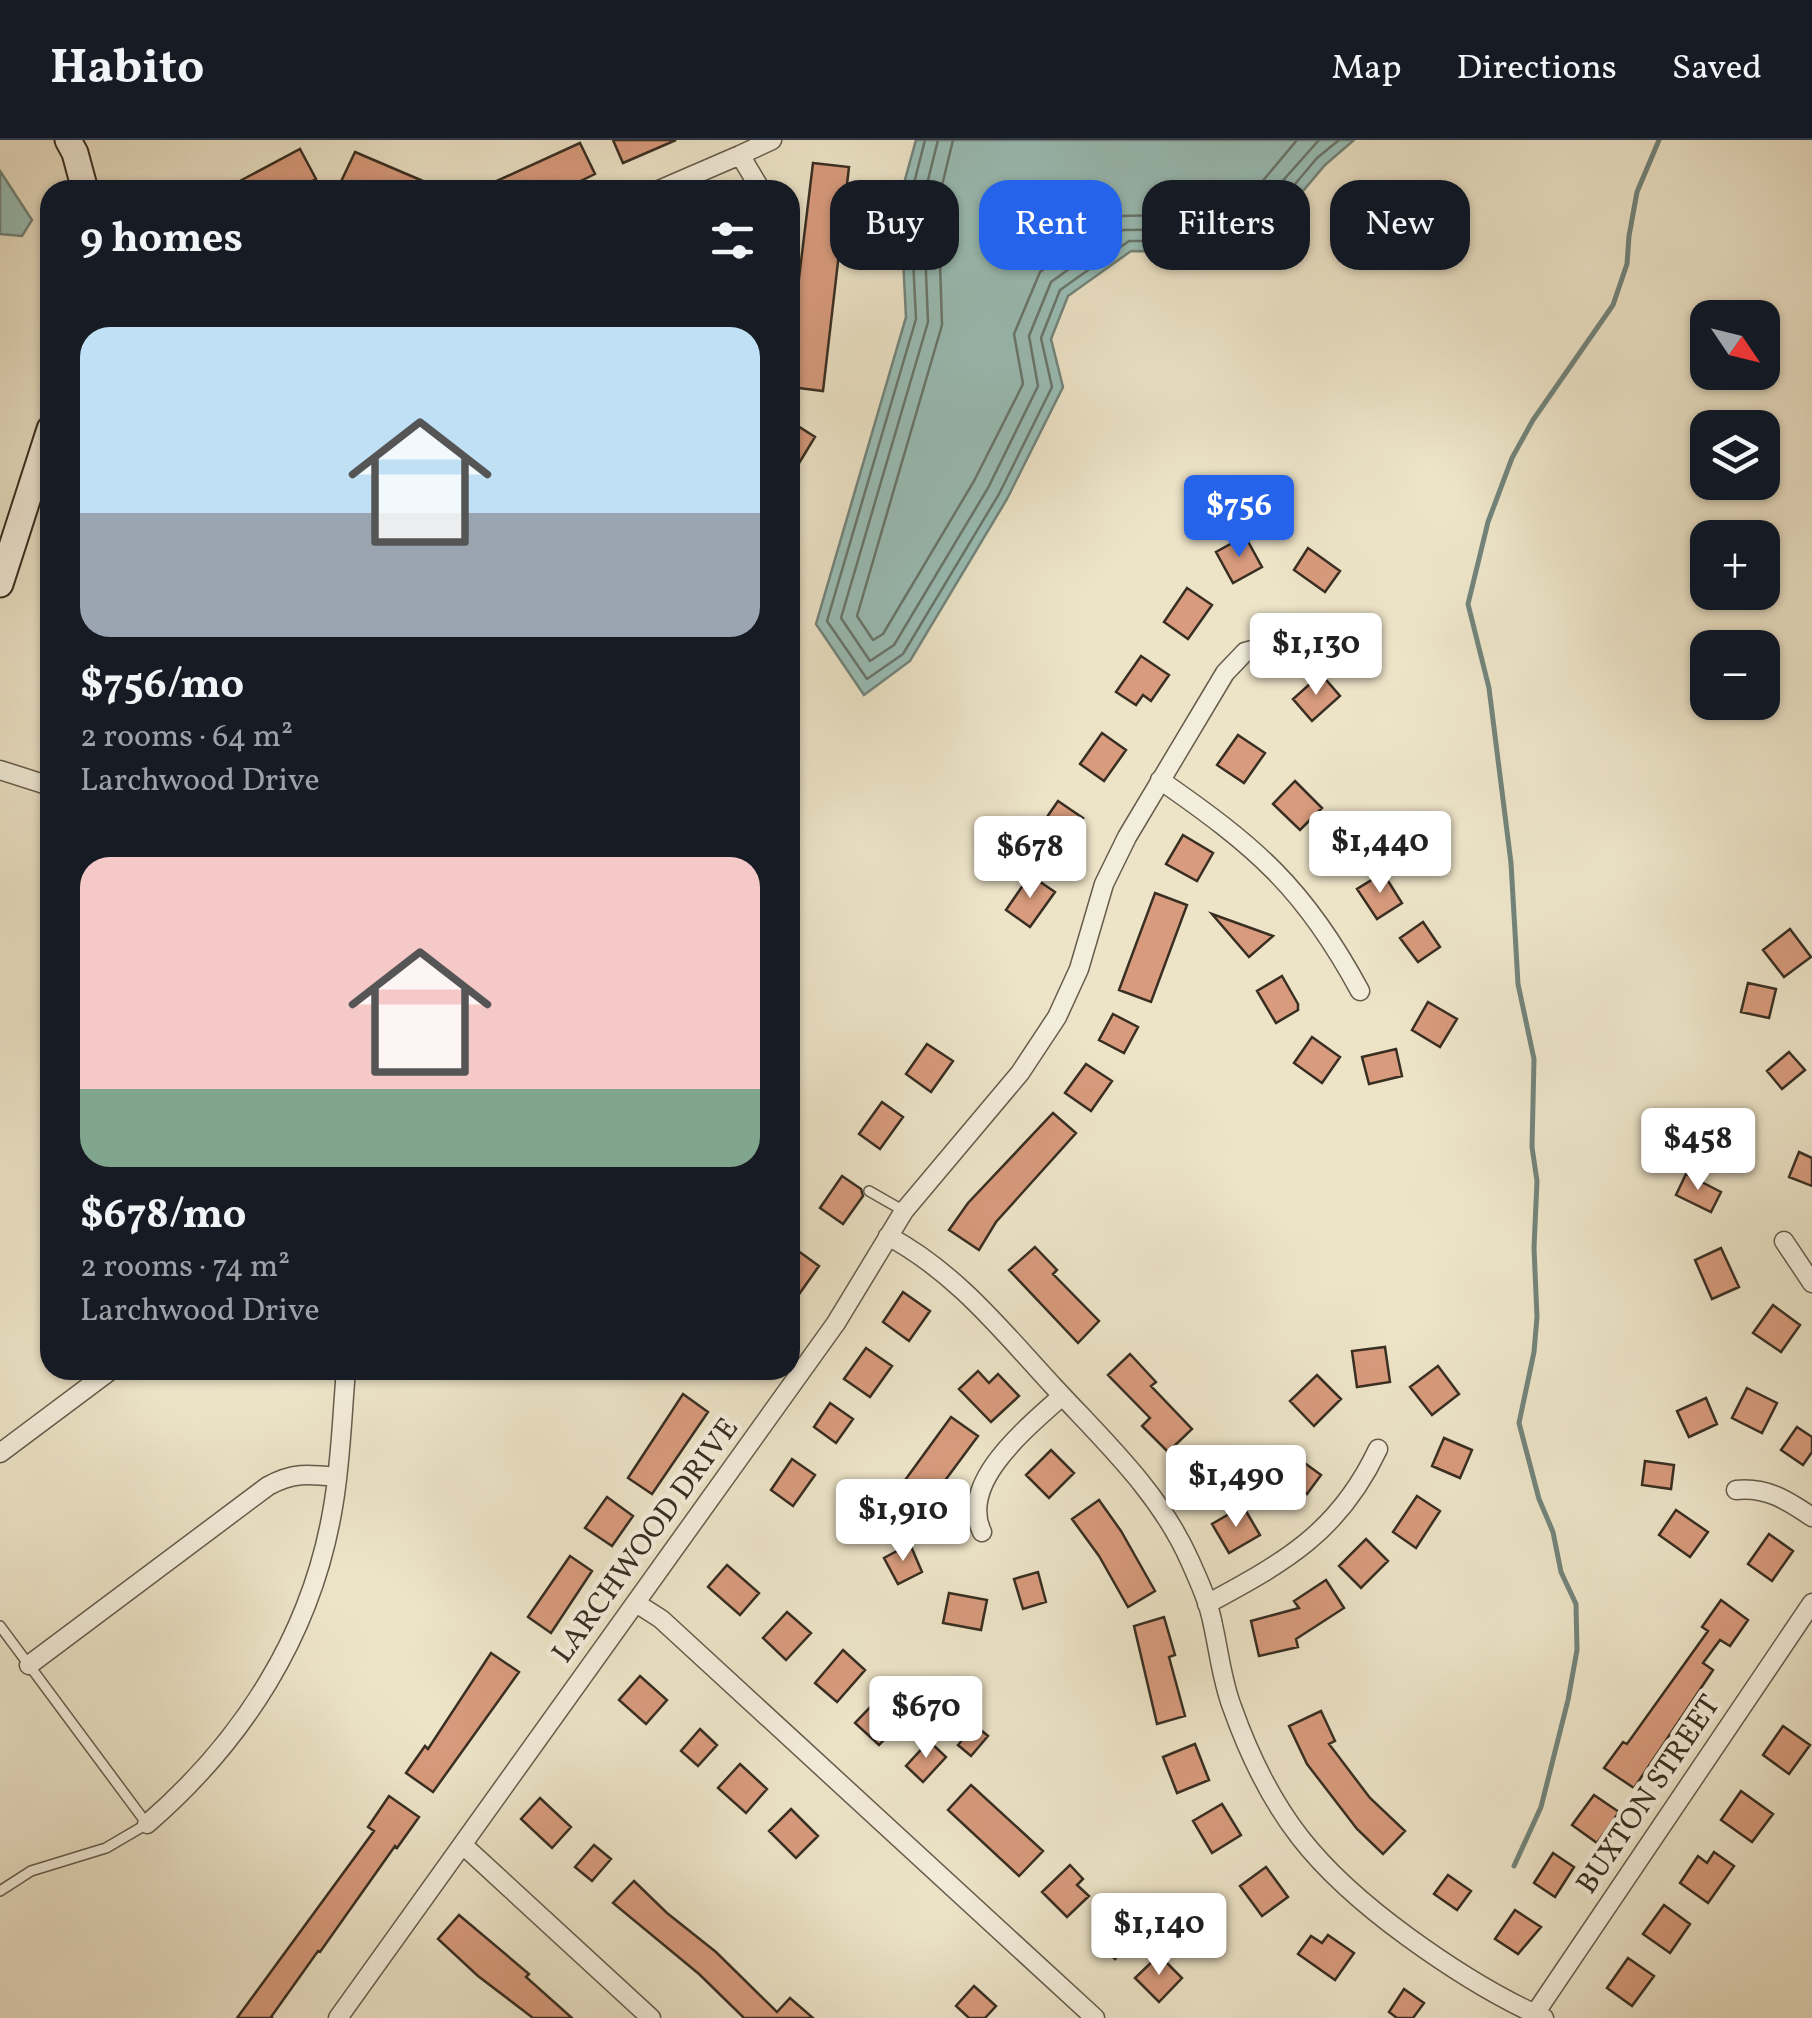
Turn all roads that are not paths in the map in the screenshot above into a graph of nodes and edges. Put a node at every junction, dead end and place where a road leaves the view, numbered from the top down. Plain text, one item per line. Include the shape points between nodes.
1 (68, 140) edge
2 (772, 140) edge
3 (740, 155) junction
4 (83, 180) edge
5 (682, 180) edge
6 (755, 180) edge
7 (40, 460) edge
8 (0, 584) edge
9 (1271, 645) dead end
10 (0, 770) edge
11 (1160, 780) junction
12 (40, 783) edge
13 (1360, 991) dead end
14 (869, 1190) dead end
15 (904, 1210) junction
16 (888, 1236) junction
17 (1784, 1241) dead end
18 (1812, 1283) edge
19 (800, 1373) edge
20 (97, 1380) edge
21 (345, 1380) edge
22 (795, 1380) edge
23 (1062, 1396) junction
24 (1378, 1449) dead end
25 (0, 1453) edge
26 (336, 1477) junction
27 (1736, 1490) dead end
28 (1812, 1518) edge
29 (982, 1532) dead end
30 (636, 1603) junction
31 (1812, 1603) edge
32 (1207, 1604) junction
33 (0, 1626) edge
34 (29, 1665) junction
35 (148, 1824) junction
36 (463, 1845) junction
37 (0, 1891) edge
38 (1537, 2017) edge
39 (338, 2018) edge
40 (651, 2018) edge
41 (1095, 2018) edge

1 - 4 street
2 - 3 street
3 - 5 street
3 - 6 street
7 - 8 street
9 - 11 street, LARCHWOOD DRIVE via 1245,652 1225,673
10 - 12 street
11 - 13 street via 1258,852 1293,888
11 - 15 street, LARCHWOOD DRIVE via 1104,884 1057,1017 1020,1073
14 - 15 lane
15 - 16 street, LARCHWOOD DRIVE
16 - 19 street, LARCHWOOD DRIVE
16 - 23 street via 951,1277
17 - 18 street
20 - 25 street
21 - 26 street
22 - 30 street, LARCHWOOD DRIVE
23 - 29 street via 1012,1444 978,1490
23 - 32 street via 1141,1482 1189,1558
24 - 32 street via 1327,1527 1276,1568
26 - 34 street via 302,1473 268,1486
26 - 35 street via 316,1583 285,1654 216,1758
27 - 28 street via 1782,1497
30 - 36 street, LARCHWOOD DRIVE
30 - 41 street
31 - 38 street, BUXTON STREET
32 - 38 street via 1244,1740 1304,1846 1347,1890 1433,1955
33 - 34 lane
34 - 35 lane
35 - 37 lane via 106,1848 30,1871
36 - 39 street, LARCHWOOD DRIVE
36 - 40 street

